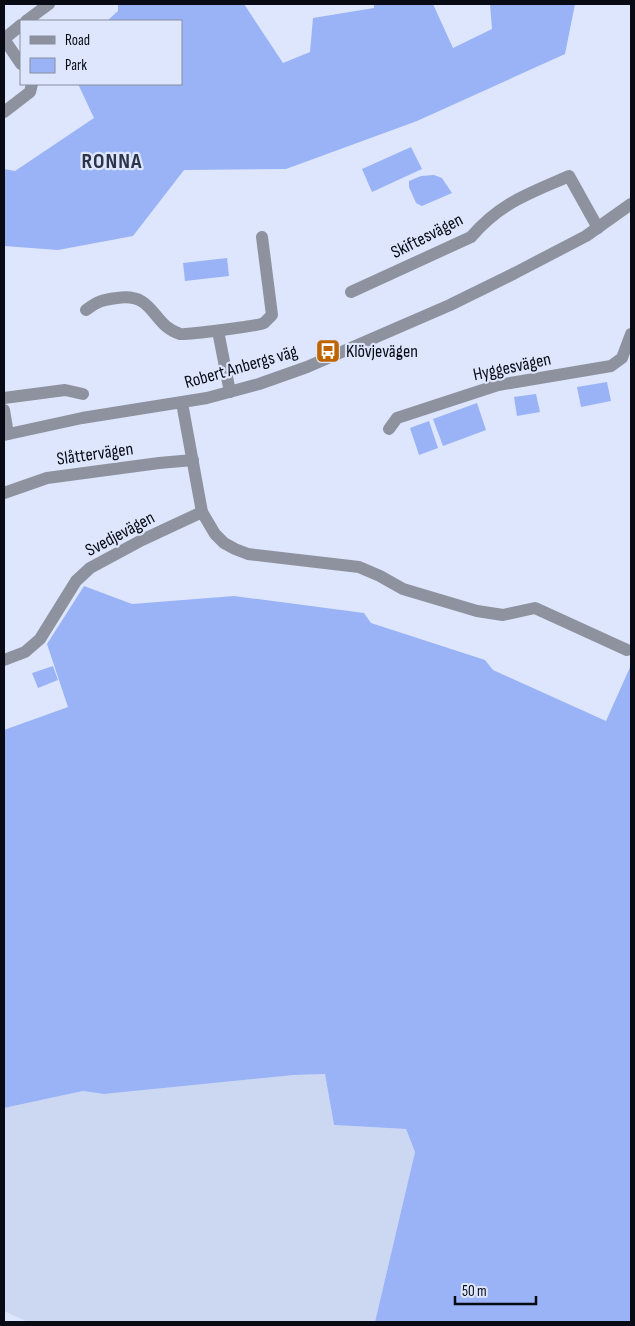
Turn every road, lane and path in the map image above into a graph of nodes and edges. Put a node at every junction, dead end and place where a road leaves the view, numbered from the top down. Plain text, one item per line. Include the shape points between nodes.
1 (49, 4) edge
2 (27, 20) edge
3 (20, 26) edge
4 (4, 39) edge
5 (20, 63) edge
6 (32, 85) edge
7 (4, 112) edge
8 (631, 204) edge
9 (598, 228) junction
10 (262, 237) dead end
11 (351, 292) dead end
12 (86, 310) dead end
13 (218, 331) junction
14 (631, 334) edge
15 (230, 392) junction
16 (83, 394) dead end
17 (4, 398) edge
18 (182, 403) junction
19 (4, 410) edge
20 (389, 429) dead end
21 (6, 434) edge
22 (193, 460) junction
23 (4, 493) edge
24 (202, 512) junction
25 (627, 650) dead end
26 (4, 660) edge

1 - 2 street
3 - 4 street
4 - 5 street
6 - 7 street via 30,92
8 - 9 street, Robert Anbergs väg
9 - 11 street, Skiftesvägen via 569,176 513,200 484,221 472,237
9 - 15 street, Robert Anbergs väg via 450,305 307,366
10 - 13 street via 272,315 264,323
12 - 13 street via 98,301 130,296 145,302 164,324 181,334
13 - 15 street
14 - 20 street, Hyggesvägen via 622,358 611,366 498,385 397,418
15 - 18 street, Robert Anbergs väg
16 - 17 street via 65,390
18 - 21 street, Robert Anbergs väg via 82,418
18 - 22 street
19 - 21 street
22 - 23 street, Slåttervägen via 47,478
22 - 24 street
24 - 25 street via 224,543 248,554 359,567 403,588 478,611 503,615 535,608
24 - 26 street, Svedjevägen via 90,568 76,581 40,639 25,652

